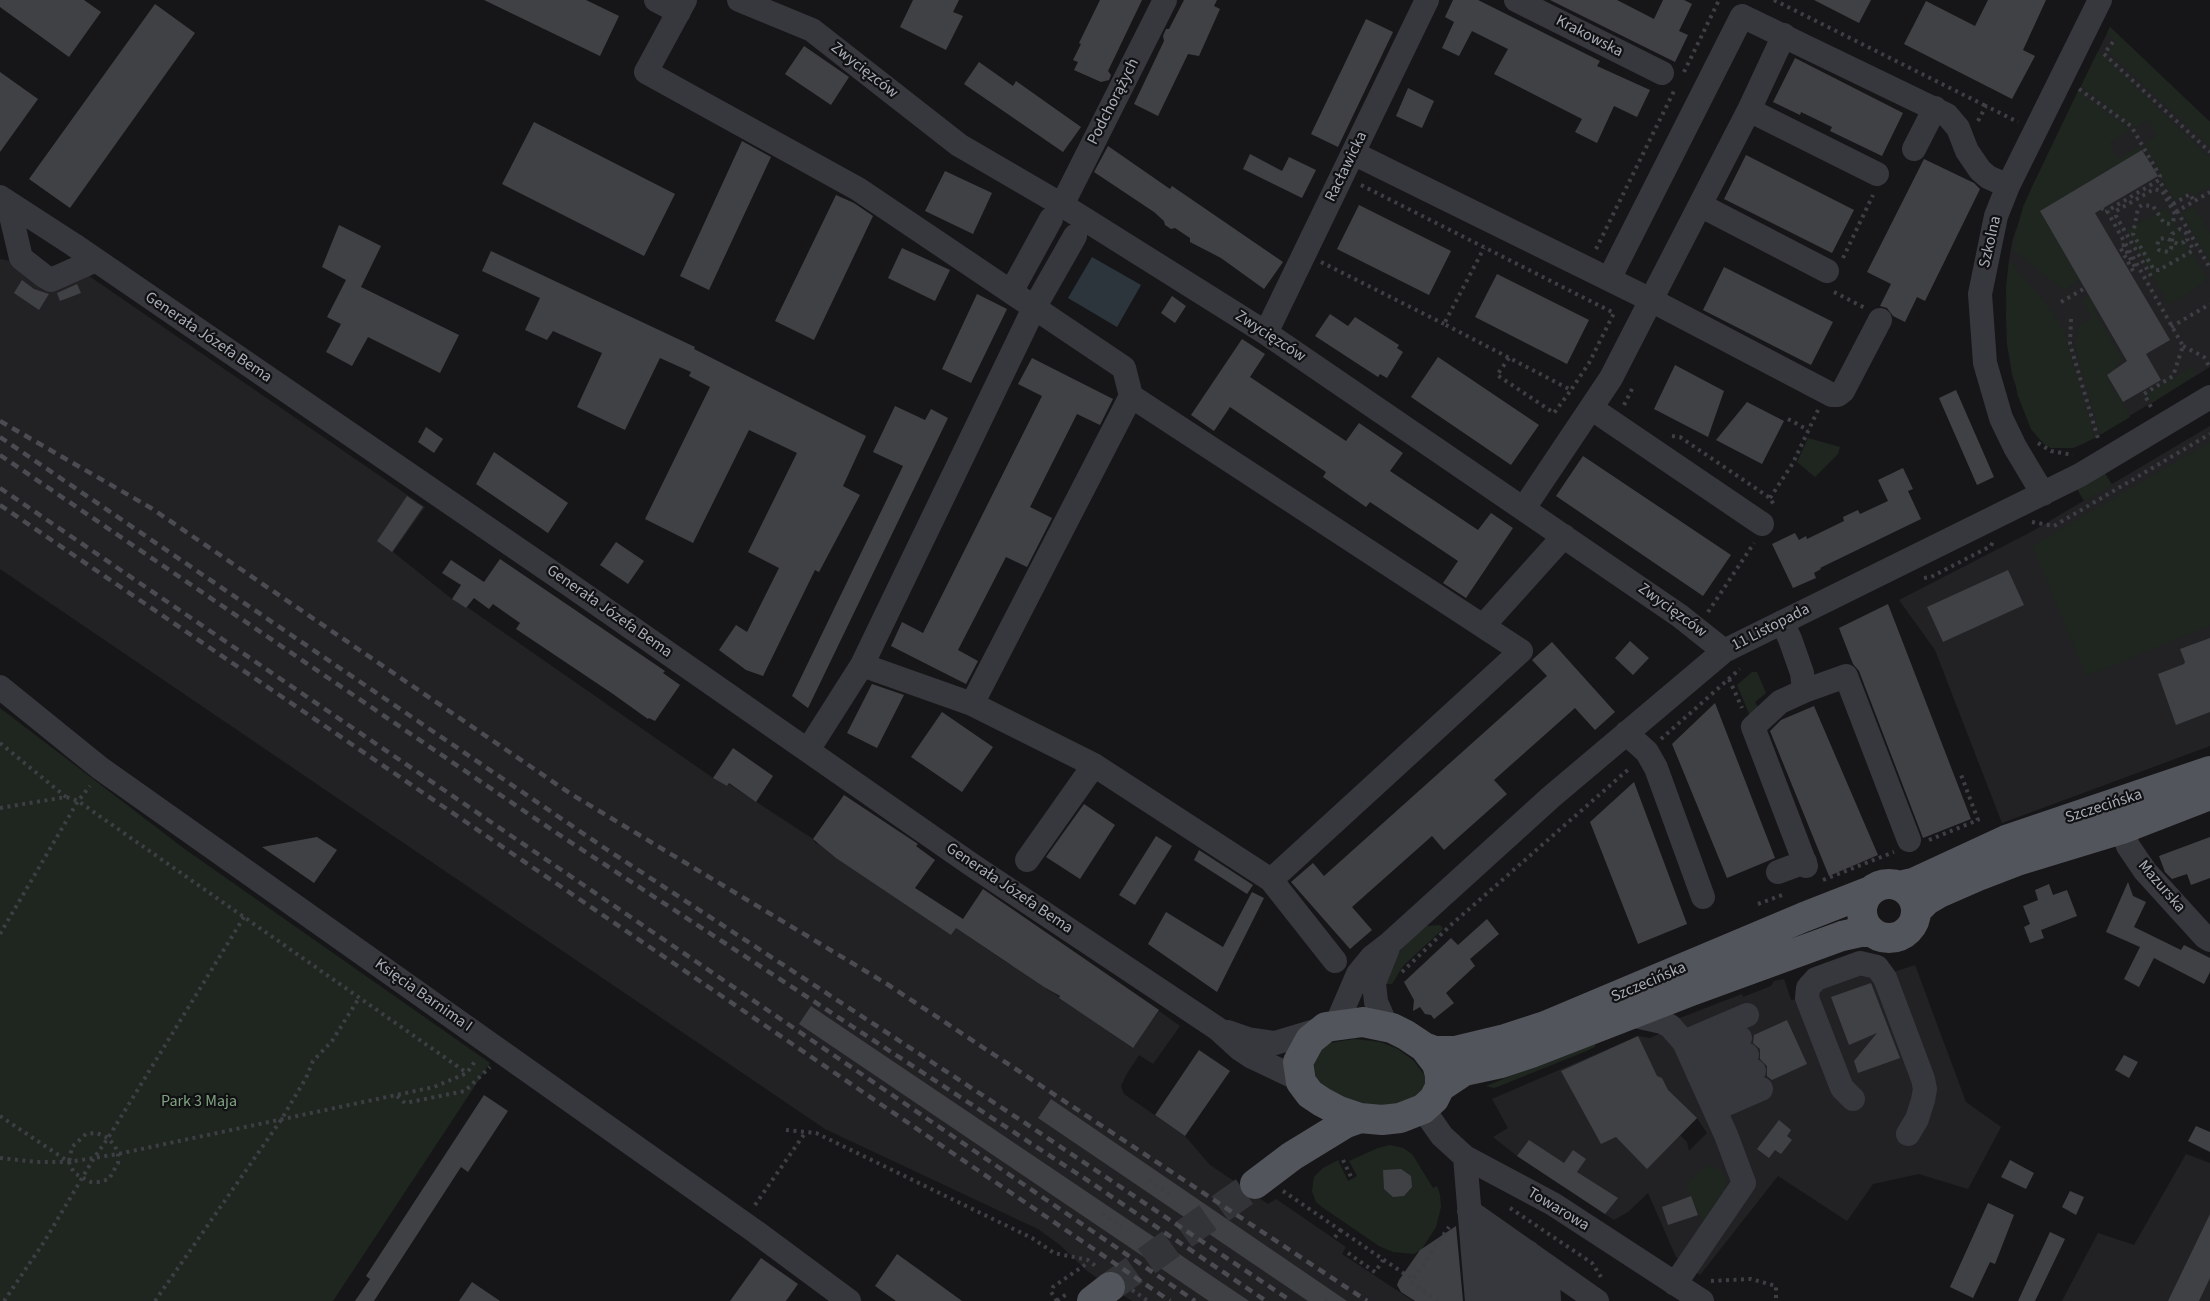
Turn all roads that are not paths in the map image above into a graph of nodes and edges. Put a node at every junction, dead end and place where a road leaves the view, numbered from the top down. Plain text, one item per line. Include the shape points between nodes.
1 (656, 0) edge
2 (739, 0) edge
3 (1165, 0) edge
4 (1427, 0) edge
5 (1516, 0) edge
6 (2100, 0) edge
7 (682, 6) edge
8 (1784, 35) junction
9 (1674, 76) road end
10 (1935, 108) junction
11 (1749, 110) junction
12 (1914, 148) dead end
13 (1353, 153) junction
14 (1877, 174) road end
15 (2008, 186) junction
16 (4, 200) edge
17 (1700, 205) junction
18 (1057, 212) junction
19 (1075, 236) dead end
20 (96, 260) junction
21 (1831, 276) road end
22 (1609, 279) junction
23 (1011, 292) junction
24 (1651, 300) junction
25 (1034, 308) junction
26 (1880, 320) road end
27 (1266, 333) junction
28 (1131, 396) junction
29 (2210, 397) edge
30 (1591, 408) junction
31 (2043, 494) junction
32 (1524, 508) junction
33 (1762, 524) dead end
34 (1564, 536) junction
35 (1782, 622) junction
36 (1483, 626) junction
37 (1724, 651) junction
38 (862, 665) junction
39 (0, 687) edge
40 (1804, 691) junction
41 (972, 704) junction
42 (1626, 734) junction
43 (808, 750) junction
44 (1094, 765) junction
45 (2210, 771) edge
46 (2210, 795) edge
47 (2122, 829) junction
48 (1910, 843) road end
49 (1027, 860) dead end
50 (1270, 880) junction
51 (1784, 882) road end
52 (1899, 886) junction
53 (1868, 892) junction
54 (1703, 897) dead end
55 (1916, 911) junction
56 (1871, 932) junction
57 (2210, 940) edge
58 (1390, 943) junction
59 (1335, 961) dead end
60 (1631, 1015) junction
61 (1747, 1015) dead end
62 (1331, 1026) junction
63 (1392, 1028) junction
64 (1218, 1029) junction
65 (1424, 1047) junction
66 (1699, 1076) junction
67 (1305, 1088) junction
68 (1431, 1098) junction
69 (1854, 1099) dead end
70 (1360, 1118) junction
71 (1908, 1134) dead end
72 (1292, 1156) junction
73 (1465, 1157) junction
74 (1267, 1186) tunnel mouth
75 (1469, 1211) junction
76 (1511, 1231) junction
77 (1547, 1266) junction
78 (1675, 1284) junction
79 (1585, 1290) edge
80 (1703, 1291) edge
81 (849, 1301) edge
82 (1477, 1301) edge
83 (1495, 1301) edge
84 (1513, 1301) edge
85 (1531, 1301) edge
86 (1549, 1301) edge

1 - 7 street
2 - 18 street, Zwycięzców via 812,30 959,146
3 - 18 street, Podchorążych
4 - 13 street, Racławicka
5 - 9 street, Krakowska
6 - 15 street, Szkolna
7 - 23 street via 646,72 858,189
8 - 10 street
8 - 11 street
8 - 22 street via 1742,16
10 - 12 street
10 - 15 street via 1954,122 1980,170
11 - 14 street
11 - 17 street
13 - 22 street
13 - 27 street, Racławicka
15 - 31 street, Szkolna via 1996,216 1980,294 1985,363 2001,418
16 - 20 street, Generała Józefa Bema
16 - 20 street via 21,258 44,276 51,280
17 - 21 street
17 - 24 street
18 - 23 street, Podchorążych
18 - 27 street, Zwycięzców
19 - 25 street
20 - 43 street, Generała Józefa Bema
22 - 24 street
23 - 25 street
24 - 26 street via 1839,395
24 - 30 street
25 - 28 street via 1124,368
25 - 38 street
27 - 32 street, Zwycięzców
28 - 36 street
28 - 41 street
29 - 31 street, 11 Listopada
30 - 32 street
30 - 33 street
31 - 35 street, 11 Listopada
32 - 34 street, Zwycięzców
34 - 36 street
34 - 37 street, Zwycięzców
35 - 37 street, 11 Listopada
35 - 40 street via 1802,673
36 - 50 street via 1521,651
37 - 42 street, 11 Listopada
38 - 41 street
38 - 43 street
39 - 81 street, Księcia Barnima I via 100,768
40 - 48 street via 1846,676
40 - 51 street via 1780,702 1753,727 1811,869
41 - 44 street
42 - 54 street via 1647,752 1656,768
42 - 58 street, 11 Listopada
43 - 64 street, Generała Józefa Bema
44 - 49 street
44 - 50 street
45 - 52 main road, Szczecińska via 2006,840
46 - 47 main road, Szczecińska
47 - 55 main road, Szczecińska via 1978,876 1939,893
47 - 57 street, Mazurska via 2145,871
50 - 59 street
52 - 53 main road via 1883,884
52 - 55 main road via 1911,896
53 - 56 main road via 1862,917
53 - 65 main road, Szczecińska via 1545,1026 1455,1051
55 - 56 main road via 1905,933 1882,938
56 - 60 main road, Szczecińska via 1850,934
58 - 62 street, 11 Listopada via 1358,974
58 - 63 street, 11 Listopada via 1374,983 1376,1002
60 - 66 street via 1670,1026
60 - 68 main road, Szczecińska via 1501,1063 1464,1071
61 - 66 street
62 - 63 main road via 1363,1022
62 - 64 street, Generała Józefa Bema via 1275,1043
62 - 67 main road via 1310,1040 1302,1053 1298,1069
63 - 65 main road
64 - 67 street, Generała Józefa Bema via 1240,1049
65 - 68 main road via 1440,1075
66 - 66 street via 1751,1063
66 - 78 street via 1744,1183
67 - 70 main road via 1339,1111
67 - 72 main road via 1312,1106 1309,1126
68 - 70 main road via 1400,1118
68 - 73 street, Towarowa via 1442,1136
69 - 71 street via 1842,1088 1807,998 1808,988 1816,979 1860,963 1877,967 1885,978 1923,1079 1923,1100
70 - 72 main road
72 - 74 main road
73 - 75 street
73 - 78 street, Towarowa via 1553,1204
75 - 76 street
75 - 82 street
76 - 77 street
76 - 83 street
76 - 84 street
76 - 85 street
77 - 79 street
77 - 86 street
78 - 80 street, Towarowa

